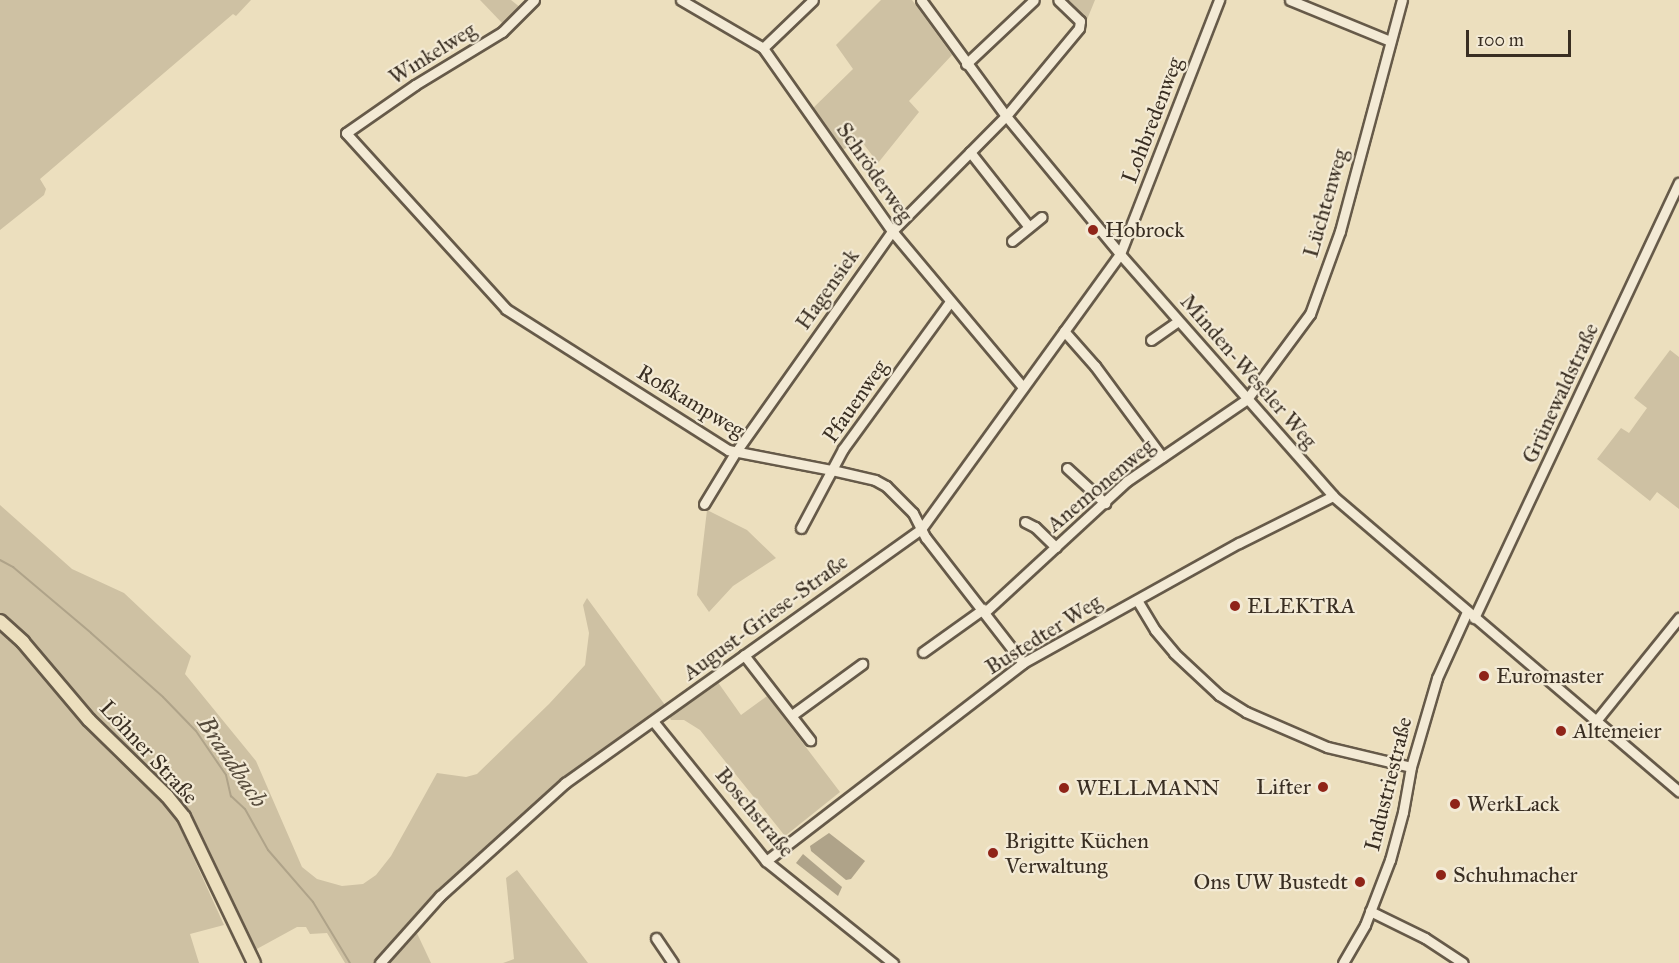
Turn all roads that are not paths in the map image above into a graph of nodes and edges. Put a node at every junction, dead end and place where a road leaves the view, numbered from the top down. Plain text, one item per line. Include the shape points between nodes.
1 (534, 0) edge
2 (681, 0) edge
3 (813, 0) edge
4 (921, 0) edge
5 (1034, 0) edge
6 (1058, 0) edge
7 (1219, 0) edge
8 (1290, 0) edge
9 (1402, 0) edge
10 (1390, 41) junction
11 (764, 48) junction
12 (966, 64) junction
13 (1006, 116) junction
14 (346, 133) joint
15 (970, 152) junction
16 (1679, 183) edge
17 (1042, 217) dead end
18 (1029, 227) junction
19 (892, 231) junction
20 (1012, 241) dead end
21 (1120, 254) junction
22 (950, 303) junction
23 (1179, 321) junction
24 (1064, 331) junction
25 (1151, 340) dead end
26 (1023, 387) junction
27 (1247, 399) junction
28 (735, 453) junction
29 (1162, 457) junction
30 (1067, 468) dead end
31 (832, 470) junction
32 (1333, 496) junction
33 (1105, 503) junction
34 (704, 504) dead end
35 (1025, 522) dead end
36 (801, 528) dead end
37 (921, 529) junction
38 (1056, 547) junction
39 (1137, 600) junction
40 (984, 610) junction
41 (1471, 615) junction
42 (1679, 618) edge
43 (0, 621) edge
44 (922, 652) dead end
45 (744, 655) junction
46 (1023, 663) junction
47 (862, 664) dead end
48 (792, 715) junction
49 (653, 721) junction
50 (1595, 722) junction
51 (810, 740) dead end
52 (1411, 767) junction
53 (1679, 791) edge
54 (766, 861) junction
55 (1370, 911) junction
56 (656, 938) dead end
57 (254, 963) edge
58 (380, 963) edge
59 (673, 963) edge
60 (893, 963) edge
61 (1343, 963) edge
62 (1463, 963) edge

1 - 14 street, Winkelweg via 495,37
2 - 11 street, Schröderweg
3 - 11 street
4 - 12 street, Minden-Weseler Weg
5 - 12 street
6 - 13 street, Hagensiek via 1080,21 1079,28
7 - 21 street, Lohbredenweg
8 - 10 street
9 - 10 street, Lüchtenweg
10 - 27 street, Lüchtenweg via 1340,231 1310,314
11 - 19 street, Schröderweg
12 - 13 street, Minden-Weseler Weg
13 - 15 street, Hagensiek
13 - 21 street, Minden-Weseler Weg
14 - 28 street, Roßkampweg via 506,309
15 - 18 street
15 - 19 street, Hagensiek
16 - 41 street, Grünewaldstraße
17 - 18 street
18 - 20 street
19 - 22 street, Schröderweg
19 - 28 street, Hagensiek
21 - 23 street, Minden-Weseler Weg
21 - 24 street, August-Griese-Straße
22 - 26 street, Schröderweg
22 - 31 street, Pfauenweg via 843,449
23 - 25 street
23 - 27 street, Minden-Weseler Weg
24 - 26 street, August-Griese-Straße
24 - 29 street
26 - 37 street, August-Griese-Straße
27 - 29 street, Anemonenweg
27 - 32 street, Minden-Weseler Weg
28 - 31 street, Roßkampweg
28 - 34 street, Hagensiek
29 - 33 street, Anemonenweg via 1127,481
30 - 33 street
31 - 36 street, Pfauenweg
31 - 37 street, Roßkampweg via 886,486 913,513
32 - 39 street, Bustedter Weg
32 - 41 street, Minden-Weseler Weg
33 - 38 street, Anemonenweg
35 - 38 street
37 - 40 street, Roßkampweg
37 - 45 street, August-Griese-Straße
38 - 40 street, Anemonenweg
39 - 46 street, Bustedter Weg
39 - 52 street via 1174,654 1219,695 1246,712 1321,745
40 - 44 street, Anemonenweg
40 - 46 street, Roßkampweg
41 - 50 street, Minden-Weseler Weg
41 - 52 street, Industriestraße via 1437,678
42 - 50 street
43 - 57 main road, Löhner Straße via 184,817
45 - 48 street
45 - 49 street, August-Griese-Straße
46 - 54 street, Bustedter Weg
47 - 48 street
48 - 51 street
49 - 54 street, Boschstraße
49 - 58 street, August-Griese-Straße via 565,783 488,851 440,896
50 - 53 street, Minden-Weseler Weg
52 - 55 street, Industriestraße via 1398,834
54 - 60 street, Boschstraße
55 - 61 street, Industriestraße
55 - 62 street via 1425,938
56 - 59 street

